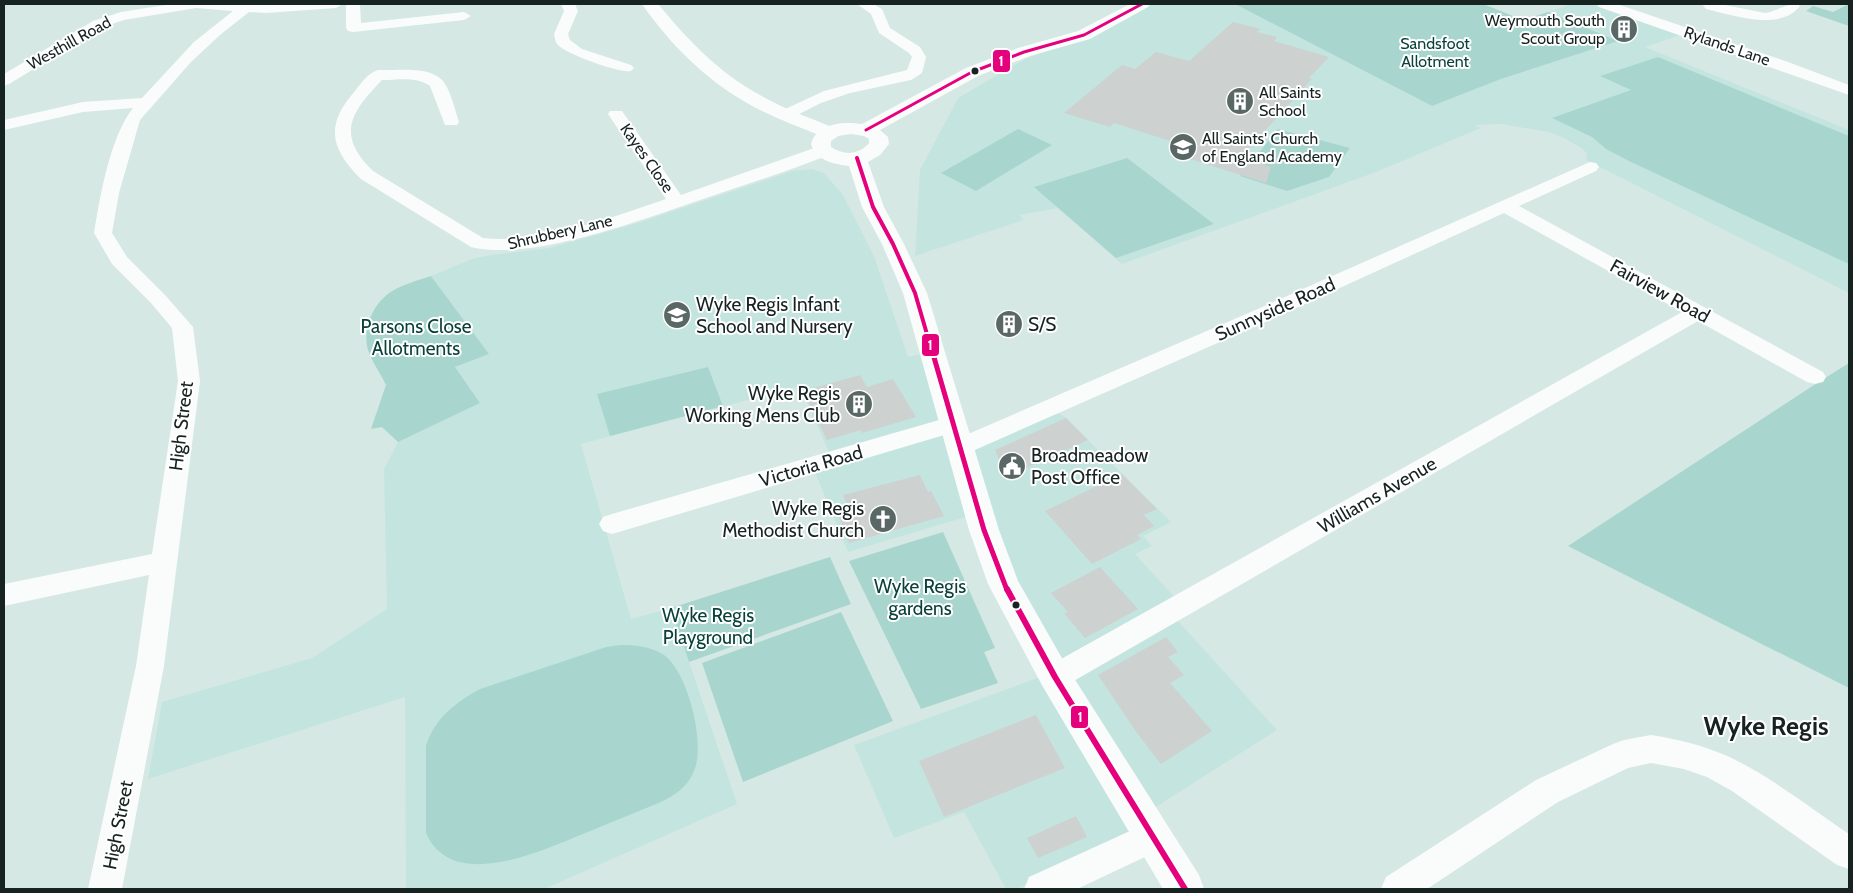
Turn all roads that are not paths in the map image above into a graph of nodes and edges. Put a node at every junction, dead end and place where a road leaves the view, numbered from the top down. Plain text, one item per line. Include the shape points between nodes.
1 (196, 4) edge
2 (336, 4) edge
3 (353, 4) edge
4 (568, 4) edge
5 (650, 4) edge
6 (864, 4) edge
7 (1142, 4) edge
8 (1604, 4) edge
9 (1710, 5) edge
10 (1793, 6) dead end
11 (246, 8) junction
12 (464, 16) dead end
13 (1692, 33) junction
14 (626, 68) dead end
15 (4, 81) edge
16 (1849, 90) edge
17 (147, 102) junction
18 (616, 114) dead end
19 (787, 114) junction
20 (451, 122) dead end
21 (4, 125) edge
22 (866, 130) junction
23 (826, 142) junction
24 (856, 158) junction
25 (1590, 167) dead end
26 (677, 202) junction
27 (1505, 206) junction
28 (1698, 312) junction
29 (1815, 377) dead end
30 (956, 435) junction
31 (612, 524) dead end
32 (163, 562) junction
33 (4, 595) edge
34 (1055, 677) junction
35 (1152, 837) junction
36 (1849, 853) edge
37 (105, 889) edge
38 (1041, 889) edge
39 (1185, 889) edge
40 (1398, 889) edge

1 - 11 street, Westhill Road
1 - 15 street, Westhill Road via 128,14 104,22
2 - 11 street, Westhill Road
3 - 12 street via 355,21 352,28
4 - 14 street via 571,11 560,34 562,42 579,52
5 - 19 main road via 673,33 720,77 744,94
6 - 19 street via 877,12 881,26 887,32 915,50 919,57 914,73 830,93 812,99
7 - 22 main road via 1084,34 972,72
8 - 13 street, Rylands Lane
9 - 10 street via 1765,16 1776,15
9 - 13 street via 1713,12
11 - 17 street, High Street via 193,52
13 - 16 street, Rylands Lane
17 - 21 street via 83,107
17 - 32 street, High Street via 129,126 110,193 103,233 119,260 182,327 189,381
18 - 26 street, Kayes Close
19 - 23 main road
20 - 26 street, Shrubbery Lane via 433,80 378,75 350,106 341,130 348,154 366,175 478,243 504,246 548,238
22 - 23 main road via 843,129
22 - 24 main road via 878,138 878,148
23 - 24 main road via 833,157
23 - 26 street, Shrubbery Lane
24 - 30 main road via 873,207 915,293
25 - 27 street, Sunnyside Road
27 - 28 street, Fairview Road
27 - 30 street, Sunnyside Road via 1267,313
28 - 29 street, Fairview Road
28 - 34 street, Williams Avenue
30 - 31 street, Victoria Road
30 - 34 main road via 1004,584
32 - 33 street
32 - 37 street, High Street via 150,666
34 - 35 main road
35 - 38 street
35 - 39 main road
36 - 40 street via 1716,766 1684,754 1651,750 1624,754 1547,790

